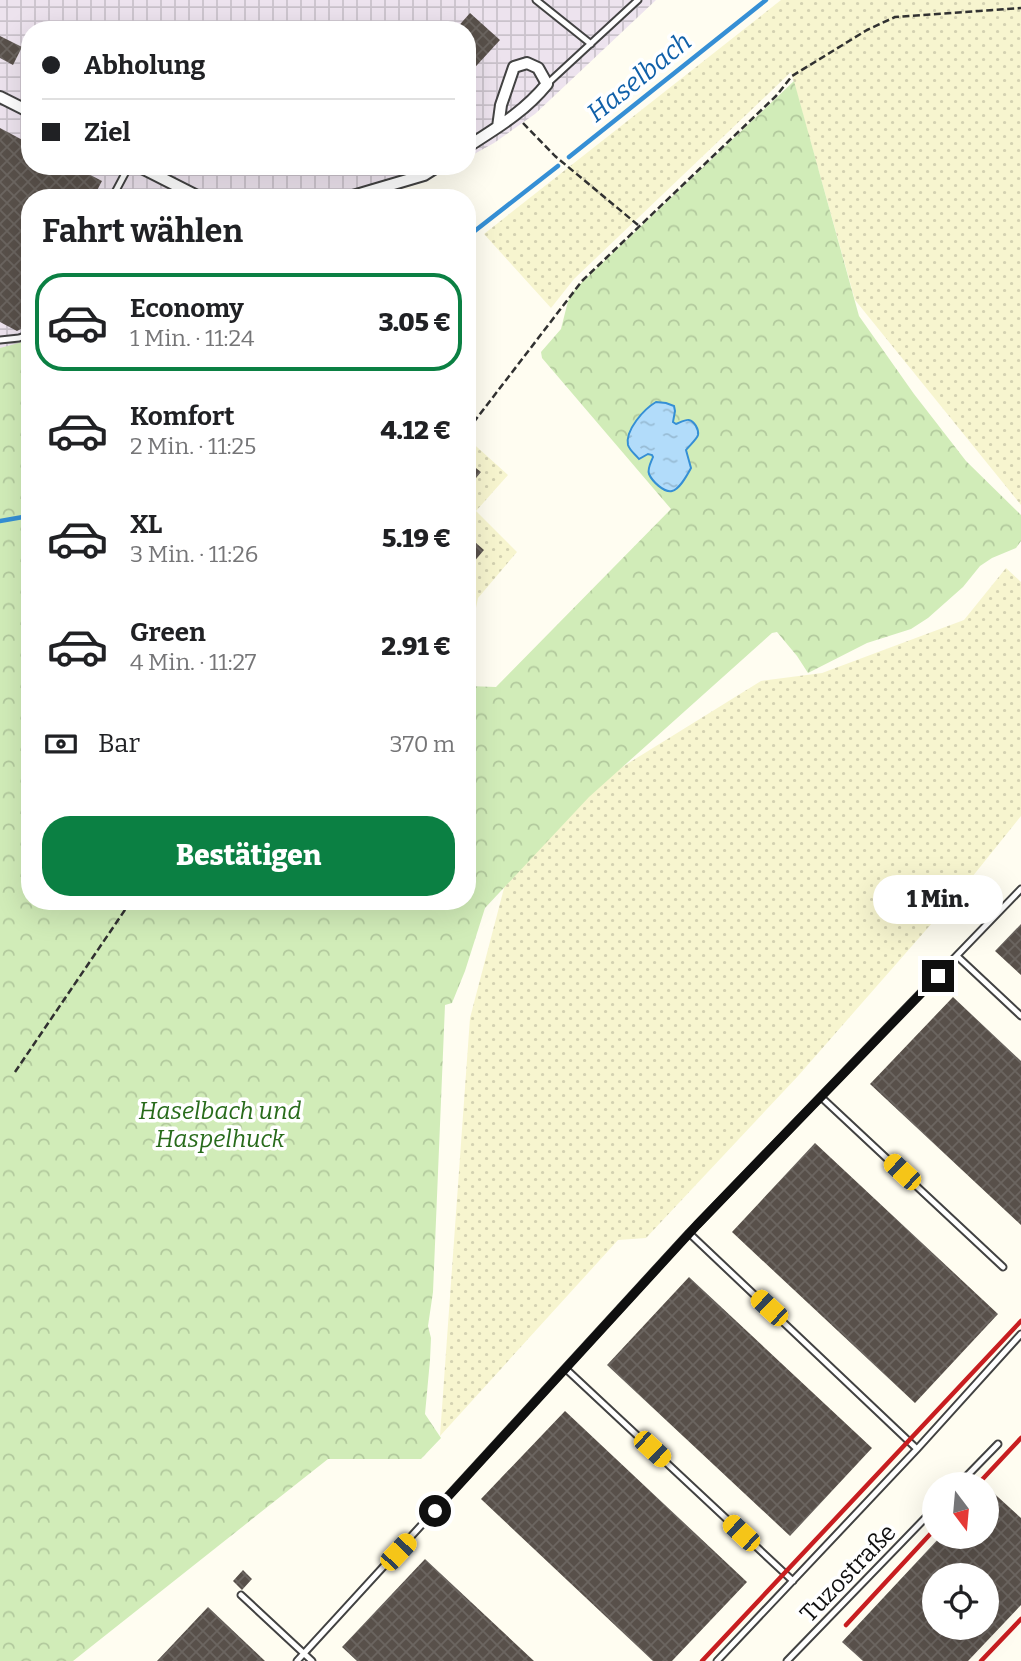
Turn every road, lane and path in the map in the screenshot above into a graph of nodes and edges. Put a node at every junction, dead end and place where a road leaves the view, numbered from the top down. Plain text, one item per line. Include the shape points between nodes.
1 (536, 0) edge
2 (638, 0) edge
3 (1021, 8) edge
4 (591, 44) junction
5 (547, 84) junction
6 (0, 97) edge
7 (21, 108) edge
8 (515, 116) junction
9 (498, 127) junction
10 (476, 141) edge
11 (156, 175) edge
12 (424, 175) edge
13 (183, 189) edge
14 (377, 189) edge
15 (639, 226) junction
16 (21, 337) edge
17 (0, 340) edge
18 (476, 419) edge
19 (1021, 889) edge
20 (125, 910) edge
21 (957, 956) junction
22 (1021, 1016) edge
23 (15, 1072) dead end
24 (821, 1097) junction
25 (690, 1233) junction
26 (1003, 1267) dead end
27 (1021, 1335) edge
28 (566, 1369) junction
29 (998, 1444) dead end
30 (916, 1449) junction
31 (971, 1472) edge
32 (922, 1521) edge
33 (793, 1581) junction
34 (240, 1595) dead end
35 (304, 1653) junction
36 (297, 1661) edge
37 (312, 1661) edge
38 (717, 1661) edge
39 (787, 1661) edge

1 - 4 lane
2 - 4 lane
3 - 15 path via 895,18 867,30 792,76
4 - 5 lane
5 - 8 street
5 - 9 street via 538,68 527,63 514,67
6 - 7 street
8 - 9 street
8 - 15 path
9 - 10 street
11 - 13 street
12 - 14 street
15 - 18 path via 582,281
16 - 17 lane
19 - 21 lane
20 - 23 path
21 - 22 lane
21 - 24 lane
24 - 25 lane
24 - 26 lane
25 - 28 lane
25 - 30 lane
27 - 30 lane
28 - 33 lane
28 - 35 lane
29 - 31 lane
30 - 33 lane
32 - 39 lane, Tuzostraße
33 - 38 lane
34 - 35 lane
35 - 36 lane
35 - 37 lane

